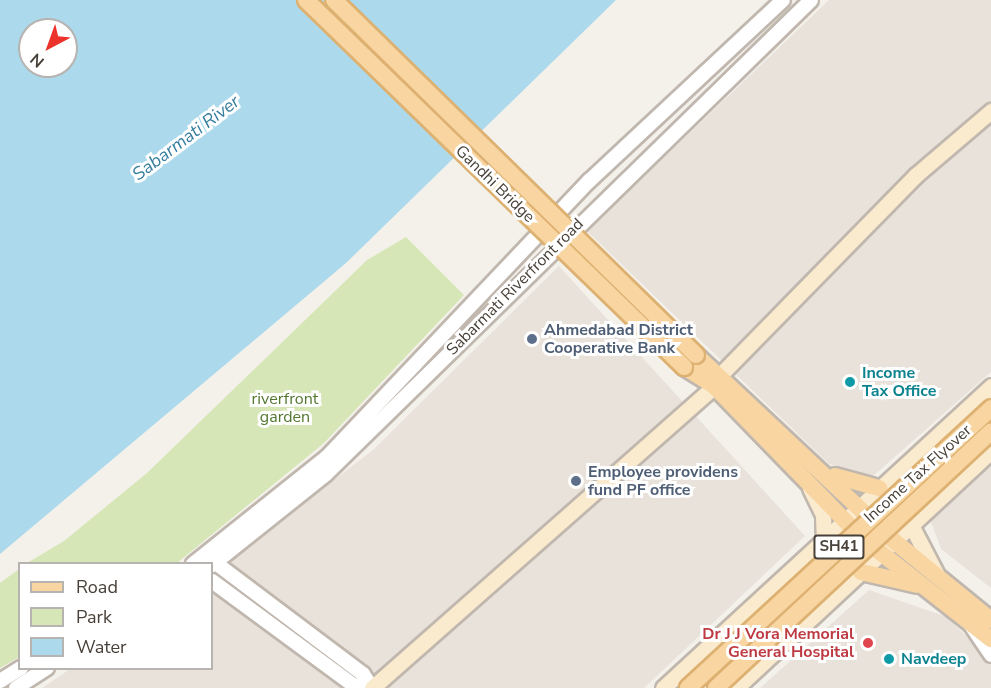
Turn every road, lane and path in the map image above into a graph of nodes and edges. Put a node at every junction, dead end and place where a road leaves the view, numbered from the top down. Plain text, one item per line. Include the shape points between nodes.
1 (306, 0) edge
2 (334, 0) edge
3 (783, 0) edge
4 (812, 0) edge
5 (991, 111) edge
6 (690, 361) junction
7 (718, 380) junction
8 (991, 386) edge
9 (991, 408) edge
10 (991, 432) edge
11 (991, 451) edge
12 (816, 465) junction
13 (806, 480) junction
14 (879, 488) junction
15 (859, 507) junction
16 (845, 519) junction
17 (911, 525) junction
18 (824, 539) junction
19 (894, 541) junction
20 (881, 554) junction
21 (210, 561) edge
22 (213, 563) edge
23 (861, 572) junction
24 (213, 582) edge
25 (933, 584) junction
26 (984, 617) edge
27 (991, 639) edge
28 (991, 655) edge
29 (19, 670) edge
30 (46, 670) edge
31 (0, 681) edge
32 (16, 688) edge
33 (372, 688) edge
34 (663, 688) edge
35 (688, 688) edge
36 (716, 688) edge
37 (736, 688) edge

1 - 6 main road, Gandhi Bridge, bridge
2 - 6 main road, Gandhi Bridge, bridge
3 - 21 street, Sabarmati Riverfront road via 589,181 327,457 246,524
4 - 21 street, Sabarmati Riverfront road via 326,474
5 - 7 main road via 916,175
6 - 7 main road
7 - 12 main road
7 - 13 main road
7 - 33 main road
8 - 14 main road
9 - 35 main road, Income Tax Flyover / SH41, bridge
10 - 36 main road, Income Tax Flyover, bridge
11 - 17 main road
12 - 14 main road via 846,482
12 - 15 main road
13 - 16 main road
13 - 18 main road via 823,515
14 - 15 main road
15 - 16 main road
15 - 19 main road
16 - 18 main road
16 - 20 main road
17 - 19 main road
17 - 25 main road
18 - 34 main road
19 - 20 main road
19 - 25 main road
20 - 23 main road
20 - 25 main road
22 - 33 street via 363,674
23 - 25 main road
23 - 37 main road
24 - 33 street via 352,686
25 - 26 main road
26 - 27 main road
26 - 28 street
29 - 31 street
30 - 32 street

